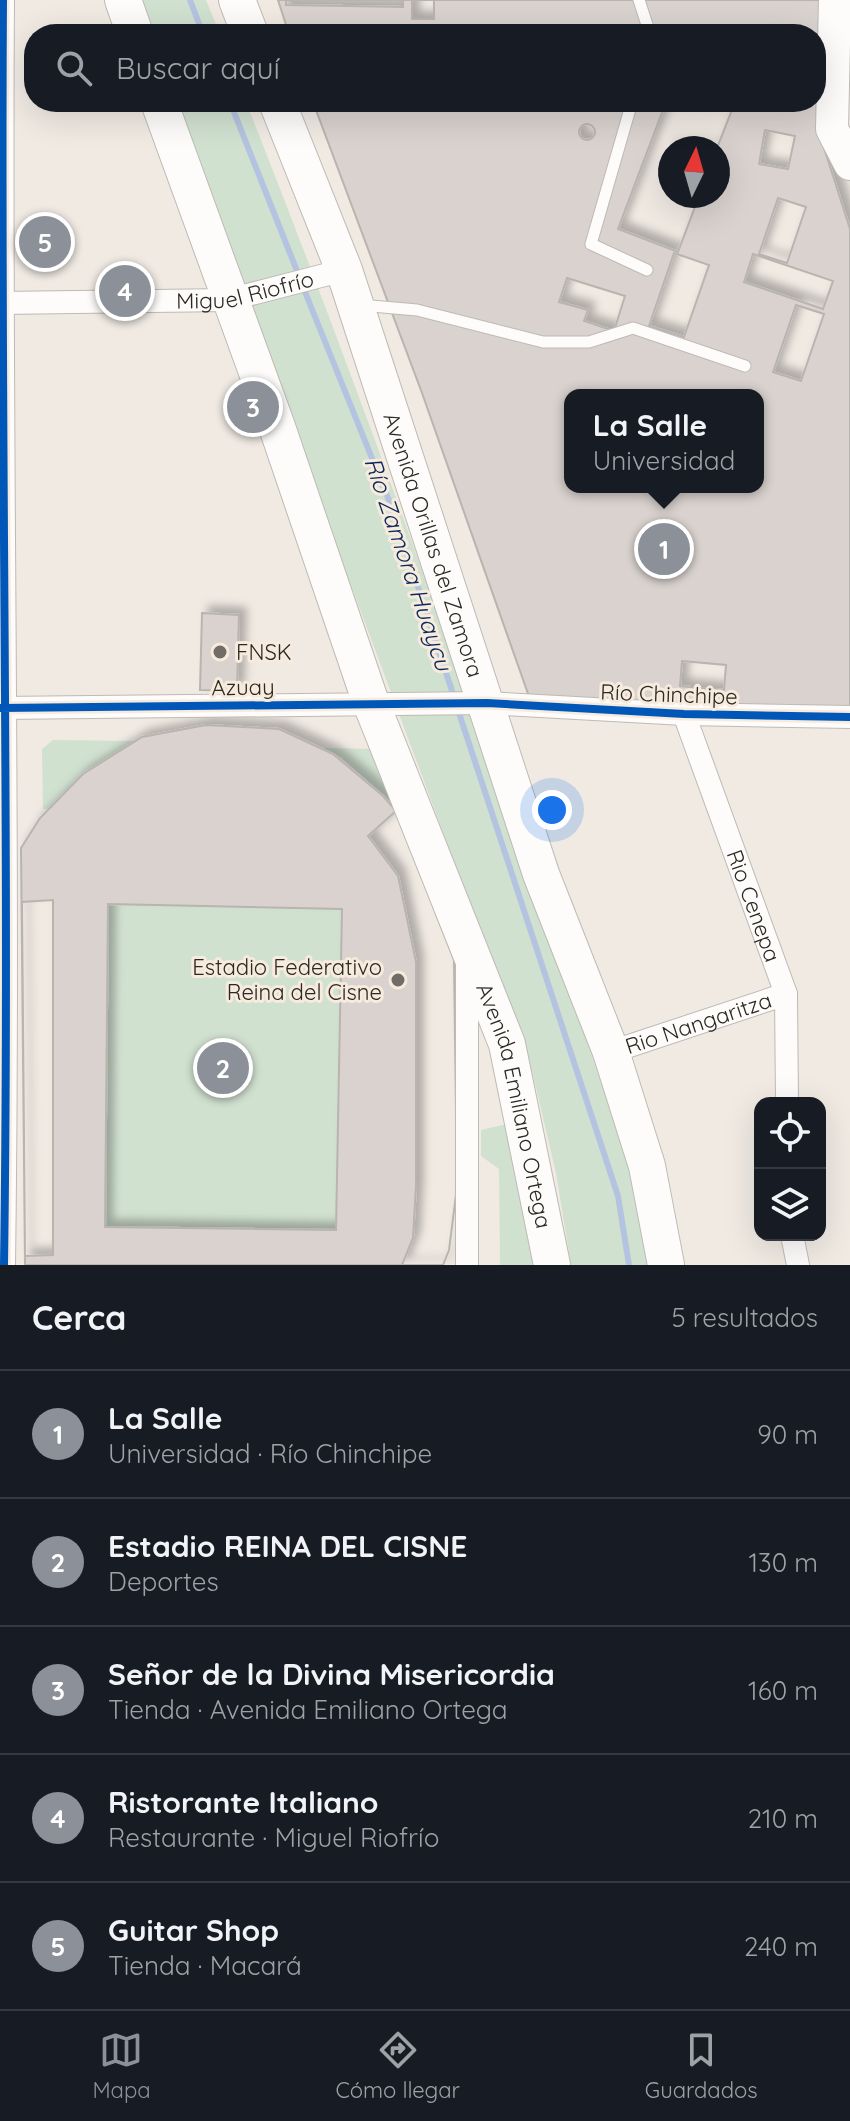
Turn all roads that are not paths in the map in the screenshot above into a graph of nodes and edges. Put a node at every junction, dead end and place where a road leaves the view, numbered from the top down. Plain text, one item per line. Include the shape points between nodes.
1 (3, 0) edge
2 (123, 0) edge
3 (237, 0) edge
4 (639, 0) edge
5 (835, 0) edge
6 (131, 24) edge
7 (246, 24) edge
8 (647, 24) edge
9 (163, 112) edge
10 (280, 112) edge
11 (629, 112) edge
12 (850, 164) edge
13 (850, 181) edge
14 (647, 270) dead end
15 (336, 273) junction
16 (237, 299) junction
17 (0, 303) edge
18 (355, 305) junction
19 (745, 366) dead end
20 (378, 703) junction
21 (476, 703) junction
22 (2, 709) edge
23 (684, 714) junction
24 (850, 717) edge
25 (467, 948) junction
26 (786, 994) junction
27 (611, 1052) junction
28 (3, 1072) edge
29 (787, 1097) edge
30 (793, 1241) edge
31 (4, 1265) edge
32 (467, 1265) edge
33 (552, 1265) edge
34 (666, 1265) edge
35 (798, 1265) edge

1 - 17 street
2 - 6 main road
3 - 7 main road
4 - 8 lane
5 - 12 main road via 832,129
9 - 16 main road, Avenida Emiliano Ortega
10 - 15 main road, Avenida Orillas del Zamora
11 - 14 lane via 591,244
12 - 13 street
15 - 16 street, Miguel Riofrío
15 - 18 main road, Avenida Orillas del Zamora
16 - 17 street, Miguel Riofrío
16 - 20 main road, Avenida Emiliano Ortega via 277,427
17 - 22 street
18 - 19 lane via 417,310 543,342 589,342 633,328
18 - 21 main road, Avenida Orillas del Zamora
20 - 21 street, Azuay
20 - 22 street, Azuay
20 - 25 main road, Avenida Emiliano Ortega
21 - 23 street, Río Chinchipe
21 - 27 main road, Avenida Orillas del Zamora
22 - 28 street
23 - 24 street, Río Chinchipe
23 - 26 street, Rio Cenepa
25 - 32 street, Avenida Emiliano Ortega
25 - 33 main road, Avenida Emiliano Ortega via 507,1044
26 - 27 street, Rio Nangaritza
26 - 29 street, Rio Cenepa
27 - 34 main road, Avenida Orillas del Zamora via 647,1166
28 - 31 street
30 - 35 street

